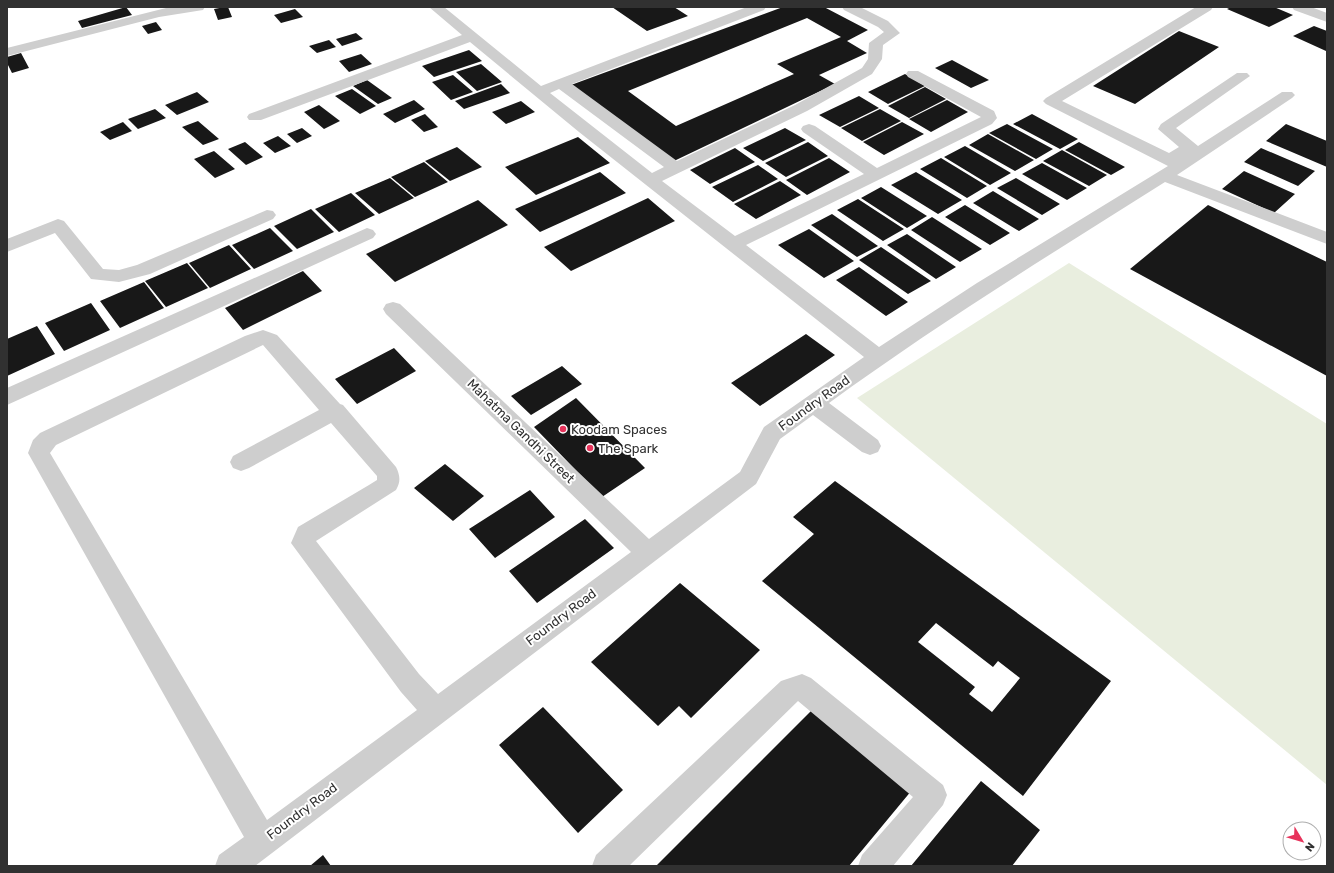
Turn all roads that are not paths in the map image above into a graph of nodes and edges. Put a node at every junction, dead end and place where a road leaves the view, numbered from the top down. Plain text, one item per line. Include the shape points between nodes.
1 (198, 7) edge
2 (436, 7) edge
3 (759, 7) edge
4 (850, 7) edge
5 (1206, 7) edge
6 (1308, 8) edge
7 (1327, 18) edge
8 (472, 36) junction
9 (7, 52) edge
10 (913, 74) dead end
11 (1242, 76) dead end
12 (560, 83) junction
13 (541, 91) junction
14 (1287, 95) dead end
15 (254, 116) dead end
16 (809, 129) dead end
17 (1171, 167) junction
18 (676, 168) junction
19 (876, 175) junction
20 (652, 179) junction
21 (267, 215) dead end
22 (367, 234) dead end
23 (1327, 238) edge
24 (734, 244) junction
25 (7, 246) edge
26 (393, 309) dead end
27 (878, 356) junction
28 (7, 397) edge
29 (813, 403) junction
30 (335, 412) junction
31 (870, 446) dead end
32 (241, 462) dead end
33 (648, 553) junction
34 (436, 710) junction
35 (263, 841) junction
36 (230, 866) edge
37 (607, 866) edge
38 (873, 866) edge

1 - 9 street via 158,13
2 - 8 street
3 - 12 street
4 - 18 street via 883,24 893,33 876,43 875,59 867,71 801,108
5 - 17 street via 1051,101
6 - 7 street
8 - 13 street
8 - 15 street
10 - 19 street via 988,114 989,118 986,122
11 - 17 street via 1167,127 1166,130 1190,148
12 - 13 street
12 - 18 street
13 - 20 street via 585,129
14 - 17 street
16 - 19 street
17 - 23 street
17 - 27 street, Foundry Road
18 - 20 street
19 - 24 street
20 - 24 street
21 - 25 street via 143,270 119,276 98,275 58,225
22 - 28 street
24 - 27 street
26 - 33 street, Mahatma Gandhi Street
27 - 29 street, Foundry Road
29 - 31 street
29 - 33 street, Foundry Road via 772,434 748,478
30 - 32 street
30 - 34 street via 388,473 388,484 306,534 303,543 410,683
30 - 35 street via 270,340 263,337 48,439 41,446 39,453
33 - 34 street, Foundry Road
34 - 35 street, Foundry Road
35 - 36 street, Foundry Road
37 - 38 street via 791,690 802,686 933,795

